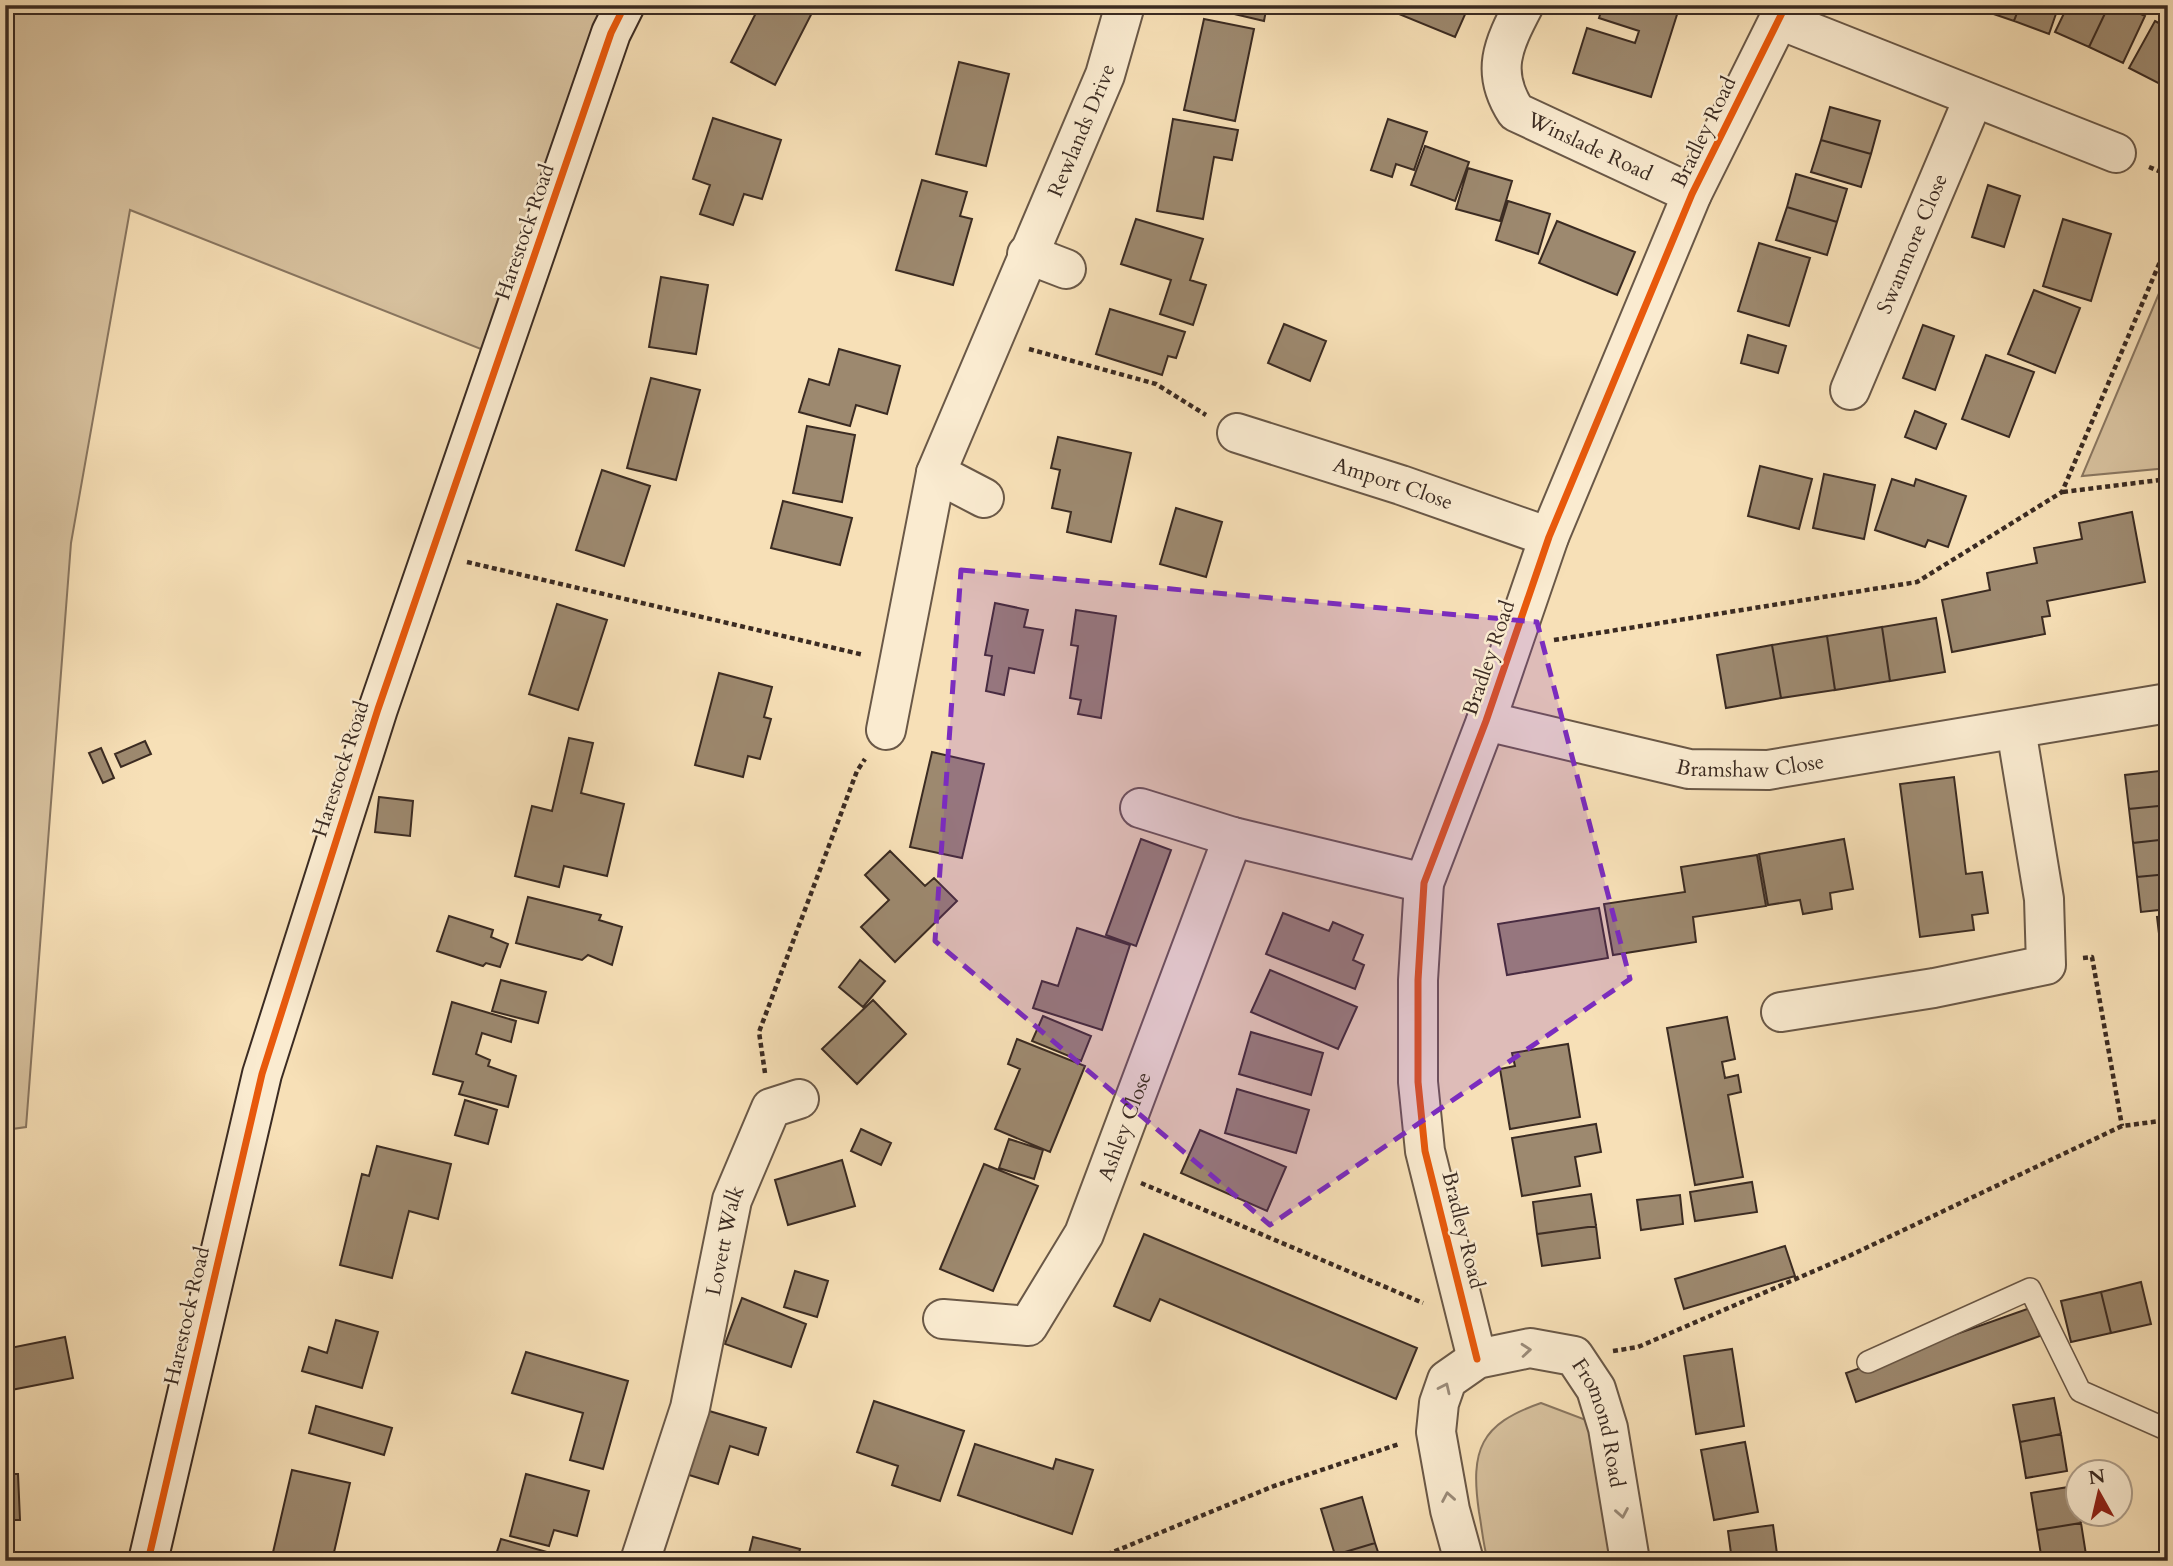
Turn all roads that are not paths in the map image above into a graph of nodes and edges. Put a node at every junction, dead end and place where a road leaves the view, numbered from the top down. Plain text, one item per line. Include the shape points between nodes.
1 (625, 5) edge
2 (1125, 5) edge
3 (1524, 5) edge
4 (1783, 13) edge
5 (1974, 97) junction
6 (2116, 153) dead end
7 (1692, 194) junction
8 (1027, 254) junction
9 (1066, 269) dead end
10 (1850, 390) dead end
11 (1237, 433) road end
12 (936, 473) junction
13 (984, 498) dead end
14 (1549, 537) junction
15 (2168, 703) edge
16 (1486, 721) junction
17 (2016, 729) junction
18 (886, 730) road end
19 (1140, 808) dead end
20 (1233, 837) junction
21 (1424, 883) junction
22 (1781, 1012) dead end
23 (785, 1103) road end
24 (943, 1319) dead end
25 (1477, 1359) junction
26 (1868, 1362) dead end
27 (2168, 1430) edge
28 (148, 1561) edge
29 (640, 1561) edge
30 (1464, 1561) edge
31 (1630, 1561) edge

1 - 28 street, Harestock Road via 611,33 378,709 262,1074
2 - 8 street, Rewlands Drive via 1105,75
3 - 7 street, Winslade Road via 1500,68 1503,92 1516,112
4 - 5 street
4 - 7 street, Bradley Road
5 - 6 street
5 - 10 street, Swanmore Close
7 - 14 street, Bradley Road
8 - 9 street
8 - 12 street, Rewlands Drive
11 - 14 street, Amport Close
12 - 13 street
12 - 18 street, Rewlands Drive
14 - 16 street, Bradley Road
15 - 17 street, Bramshaw Close
16 - 17 street, Bramshaw Close via 1689,769 1769,769
16 - 21 street, Bradley Road
17 - 22 street via 2044,899 2046,965
19 - 20 street
20 - 21 street
20 - 24 street, Ashley Close via 1084,1234 1028,1325
21 - 25 street, Bradley Road via 1418,980 1419,1096 1425,1151
23 - 29 street, Lovett Walk via 732,1200 690,1408
30 -> 25 street, Fromond Road via 1436,1432 1447,1380
25 -> 31 street, Fromond Road via 1530,1348 1574,1356 1596,1389 1608,1428
26 - 27 lane via 2030,1289 2080,1391

